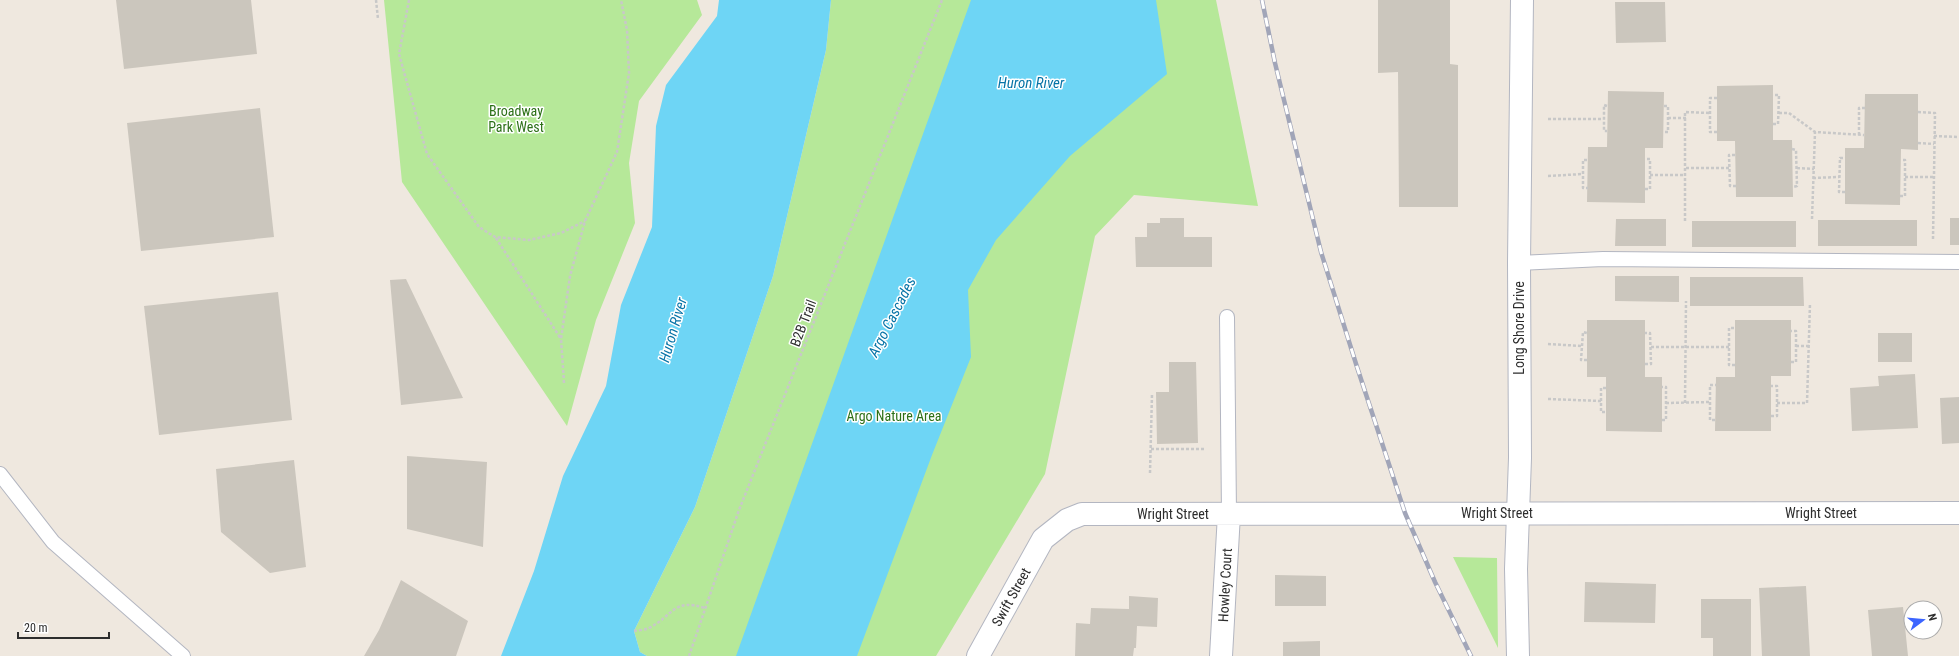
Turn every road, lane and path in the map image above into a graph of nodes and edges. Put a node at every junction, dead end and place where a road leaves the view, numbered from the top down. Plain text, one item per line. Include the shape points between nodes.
1 (376, 0) edge
2 (409, 0) edge
3 (621, 0) edge
4 (942, 0) edge
5 (1522, 0) edge
6 (378, 19) dead end
7 (1773, 95) dead end
8 (1717, 98) dead end
9 (1607, 106) dead end
10 (1664, 106) dead end
11 (1864, 108) dead end
12 (1918, 112) dead end
13 (1710, 113) junction
14 (1779, 113) junction
15 (1668, 118) junction
16 (1686, 118) junction
17 (1548, 119) dead end
18 (1603, 119) junction
19 (1773, 124) dead end
20 (1607, 132) dead end
21 (1664, 132) dead end
22 (1717, 132) dead end
23 (1815, 132) junction
24 (1859, 135) junction
25 (1864, 135) dead end
26 (1934, 136) junction
27 (1959, 137) edge
28 (1918, 143) dead end
29 (1934, 144) junction
30 (1792, 150) dead end
31 (1736, 155) dead end
32 (1845, 158) dead end
33 (1645, 159) dead end
34 (1587, 160) dead end
35 (1901, 160) dead end
36 (1686, 168) junction
37 (1729, 168) junction
38 (1797, 168) junction
39 (1814, 169) junction
40 (1583, 174) junction
41 (1650, 175) junction
42 (1685, 175) junction
43 (1548, 176) dead end
44 (1839, 177) junction
45 (1905, 177) junction
46 (1934, 177) junction
47 (1813, 178) junction
48 (1736, 186) dead end
49 (1793, 187) dead end
50 (1588, 188) dead end
51 (1645, 189) dead end
52 (1845, 192) dead end
53 (1900, 196) dead end
54 (1812, 220) dead end
55 (585, 221) junction
56 (1685, 221) dead end
57 (495, 237) junction
58 (1933, 261) junction
59 (1959, 262) edge
60 (1519, 263) junction
61 (1686, 301) dead end
62 (1810, 303) dead end
63 (1226, 317) dead end
64 (1735, 328) dead end
65 (1791, 331) dead end
66 (1587, 333) dead end
67 (1645, 333) dead end
68 (561, 339) junction
69 (1548, 344) dead end
70 (1582, 346) junction
71 (1795, 346) junction
72 (1809, 346) junction
73 (1651, 347) junction
74 (1686, 347) junction
75 (1729, 347) junction
76 (1587, 360) dead end
77 (1791, 362) dead end
78 (1645, 364) dead end
79 (1734, 365) dead end
80 (564, 383) dead end
81 (1716, 385) dead end
82 (1771, 386) dead end
83 (1662, 387) dead end
84 (1606, 388) dead end
85 (1152, 394) dead end
86 (1548, 399) dead end
87 (1601, 401) junction
88 (1710, 402) junction
89 (1666, 403) junction
90 (1685, 403) junction
91 (1777, 403) junction
92 (1606, 412) dead end
93 (1771, 416) dead end
94 (1662, 420) dead end
95 (1716, 420) dead end
96 (1151, 449) junction
97 (1227, 449) junction
98 (1150, 473) dead end
99 (0, 474) edge
100 (1518, 513) junction
101 (1959, 513) edge
102 (1229, 514) junction
103 (1043, 539) joint
104 (705, 608) junction
105 (634, 631) dead end
106 (183, 656) edge
107 (689, 656) edge
108 (978, 656) edge
109 (1221, 656) edge
110 (1518, 656) edge

1 - 6 path
2 - 57 path via 399,54 427,154 479,227
3 - 55 path via 627,30 630,73 617,152
4 - 104 path, B2B Trail via 739,510
5 - 60 street, Long Shore Drive
7 - 14 path via 1779,95
8 - 13 path via 1710,98
9 - 18 path via 1604,106
10 - 15 path via 1668,106
11 - 24 path via 1859,108
12 - 26 path via 1935,113
13 - 16 path via 1685,112
13 - 22 path via 1710,132
14 - 19 path via 1778,124
14 - 23 path via 1789,113
15 - 16 path
15 - 21 path via 1668,132
16 - 36 path
17 - 18 path
18 - 20 path via 1604,131
23 - 24 path
23 - 39 path
24 - 25 path
26 - 27 path
26 - 29 path
28 - 29 path
29 - 46 path
30 - 38 path via 1796,150
31 - 37 path via 1729,155
32 - 44 path via 1840,158
33 - 41 path via 1650,159
34 - 40 path via 1583,160
35 - 45 path via 1905,160
36 - 37 path
36 - 42 path
37 - 48 path via 1730,186
38 - 39 path
38 - 49 path via 1797,186
39 - 47 path
40 - 43 path
40 - 50 path via 1583,188
41 - 42 path
41 - 51 path via 1650,189
42 - 56 path
44 - 47 path
44 - 52 path via 1839,192
45 - 46 path
45 - 53 path via 1905,196
46 - 58 path
47 - 54 path
55 - 57 path via 561,233 529,240
55 - 68 path via 570,276
57 - 68 path
58 - 59 lane
58 - 60 lane via 1603,259
60 - 100 street, Long Shore Drive
61 - 74 path
62 - 72 path
63 - 97 lane
64 - 75 path via 1729,328
65 - 71 path via 1796,331
66 - 70 path via 1582,332
67 - 73 path via 1650,333
68 - 80 path
69 - 70 path
70 - 76 path via 1581,360
71 - 72 path
71 - 77 path via 1796,362
72 - 91 path via 1808,403
73 - 74 path
73 - 78 path via 1651,364
74 - 75 path
74 - 90 path
75 - 79 path via 1729,365
81 - 88 path via 1710,385
82 - 91 path via 1777,386
83 - 89 path via 1666,387
84 - 87 path via 1601,388
85 - 96 path
86 - 87 path
87 - 92 path via 1601,412
88 - 90 path
88 - 95 path via 1710,420
89 - 90 path
89 - 94 path via 1666,420
91 - 93 path via 1777,416
96 - 97 path
96 - 98 path
97 - 102 lane
99 - 106 lane via 53,542
100 - 101 street, Wright Street
100 - 102 street, Wright Street
100 - 110 street, Long Shore Drive
102 - 103 street, Wright Street via 1082,514 1067,520
102 - 109 street, Howley Court
103 - 108 street, Swift Street
104 - 105 path via 691,604 678,606 648,628
104 - 107 path, B2B Trail

